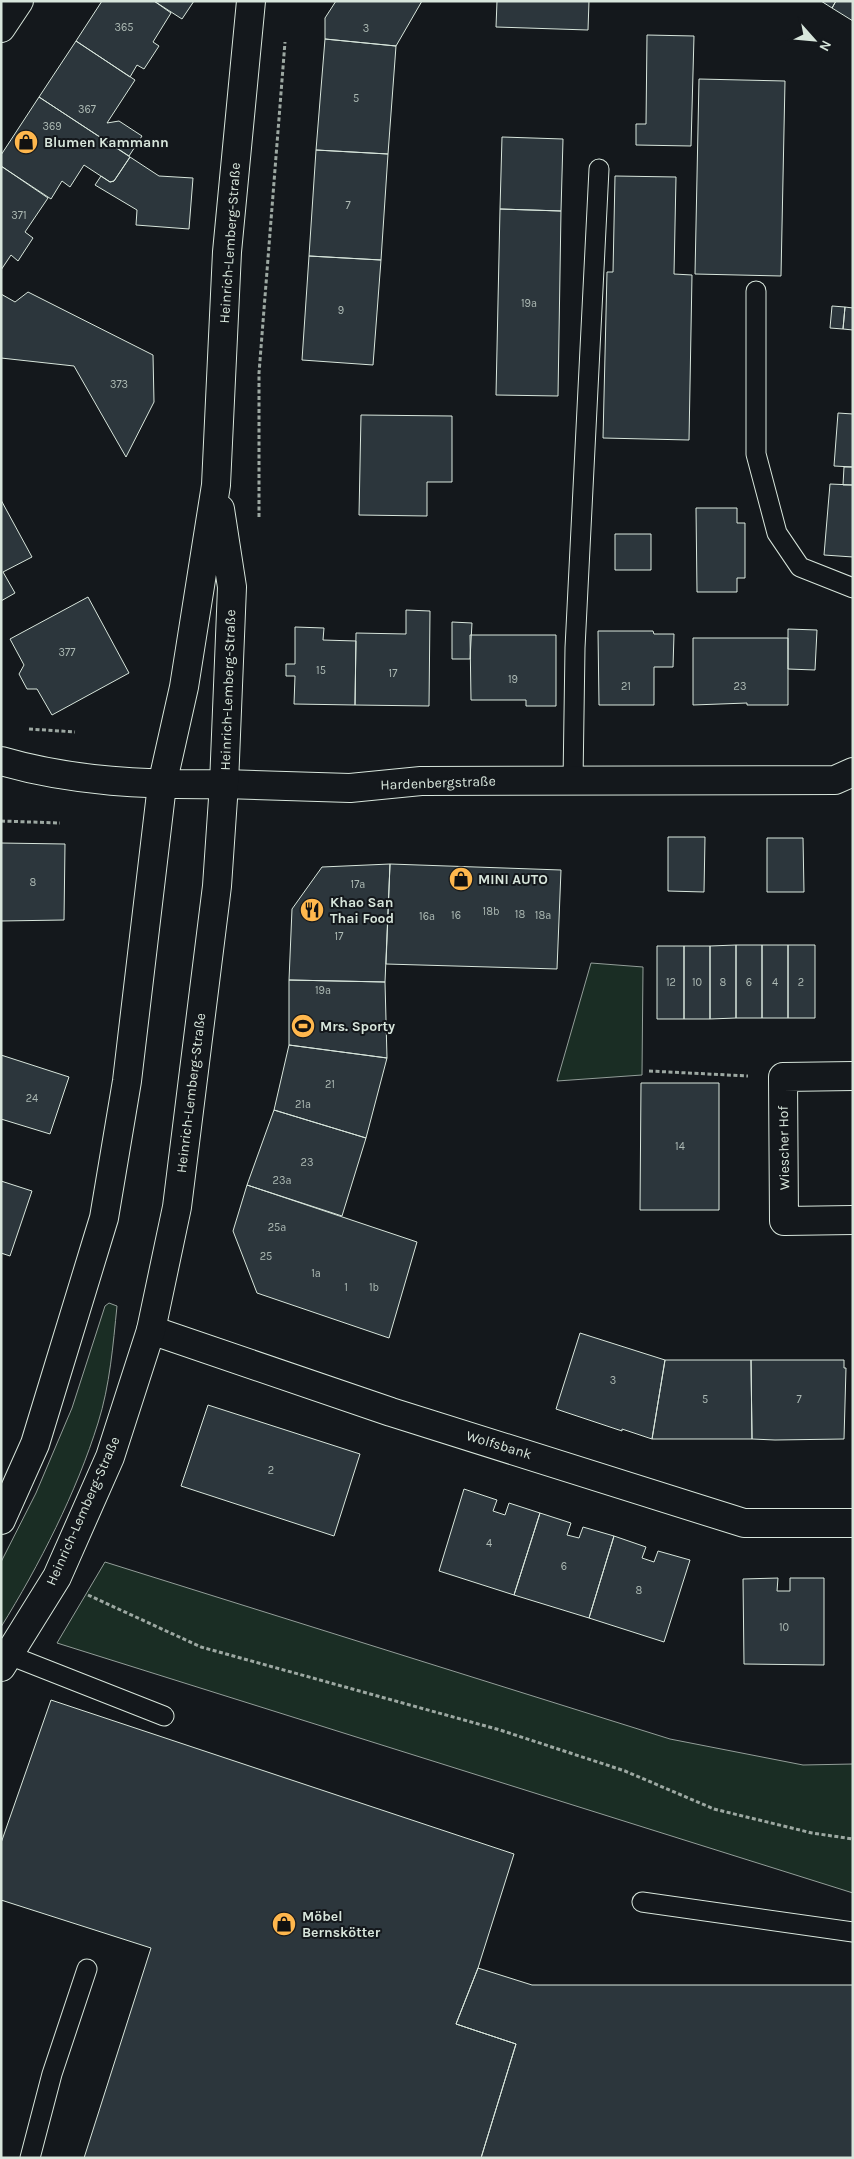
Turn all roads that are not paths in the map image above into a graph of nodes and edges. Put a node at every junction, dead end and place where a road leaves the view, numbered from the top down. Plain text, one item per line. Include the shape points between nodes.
1 (19, 1) edge
2 (251, 1) edge
3 (1, 28) edge
4 (599, 169) dead end
5 (756, 291) dead end
6 (216, 485) junction
7 (853, 588) edge
8 (9, 766) edge
9 (853, 772) edge
10 (573, 781) junction
11 (224, 784) junction
12 (162, 785) junction
13 (853, 1076) edge
14 (853, 1220) edge
15 (151, 1330) junction
16 (1, 1520) edge
17 (853, 1523) edge
18 (5, 1661) edge
19 (164, 1716) dead end
20 (642, 1902) dead end
21 (853, 1932) edge
22 (87, 1969) dead end
23 (30, 2158) edge

1 - 3 street
2 - 6 street, Heinrich-Lemberg-Straße via 227,252
4 - 10 lane via 575,648
5 - 7 lane via 756,454 777,533 800,567
6 - 11 street, Heinrich-Lemberg-Straße via 232,587
6 - 12 street, Heinrich-Lemberg-Straße via 184,687
8 - 12 street, Hardenbergstraße via 64,776
9 - 10 street, Hardenbergstraße via 835,780
10 - 11 street, Hardenbergstraße via 421,781 350,788
11 - 12 street, Hardenbergstraße
11 - 15 street, Heinrich-Lemberg-Straße via 217,886 177,1207
12 - 16 street, Heinrich-Lemberg-Straße via 127,1081 104,1218 34,1444
13 - 14 street, Wiescher Hof via 783,1077 784,1221
15 - 17 street, Wolfsbank via 391,1412 744,1523
15 - 18 street, Heinrich-Lemberg-Straße via 110,1457 57,1577
18 - 19 lane
20 - 21 lane
22 - 23 lane via 52,2074

